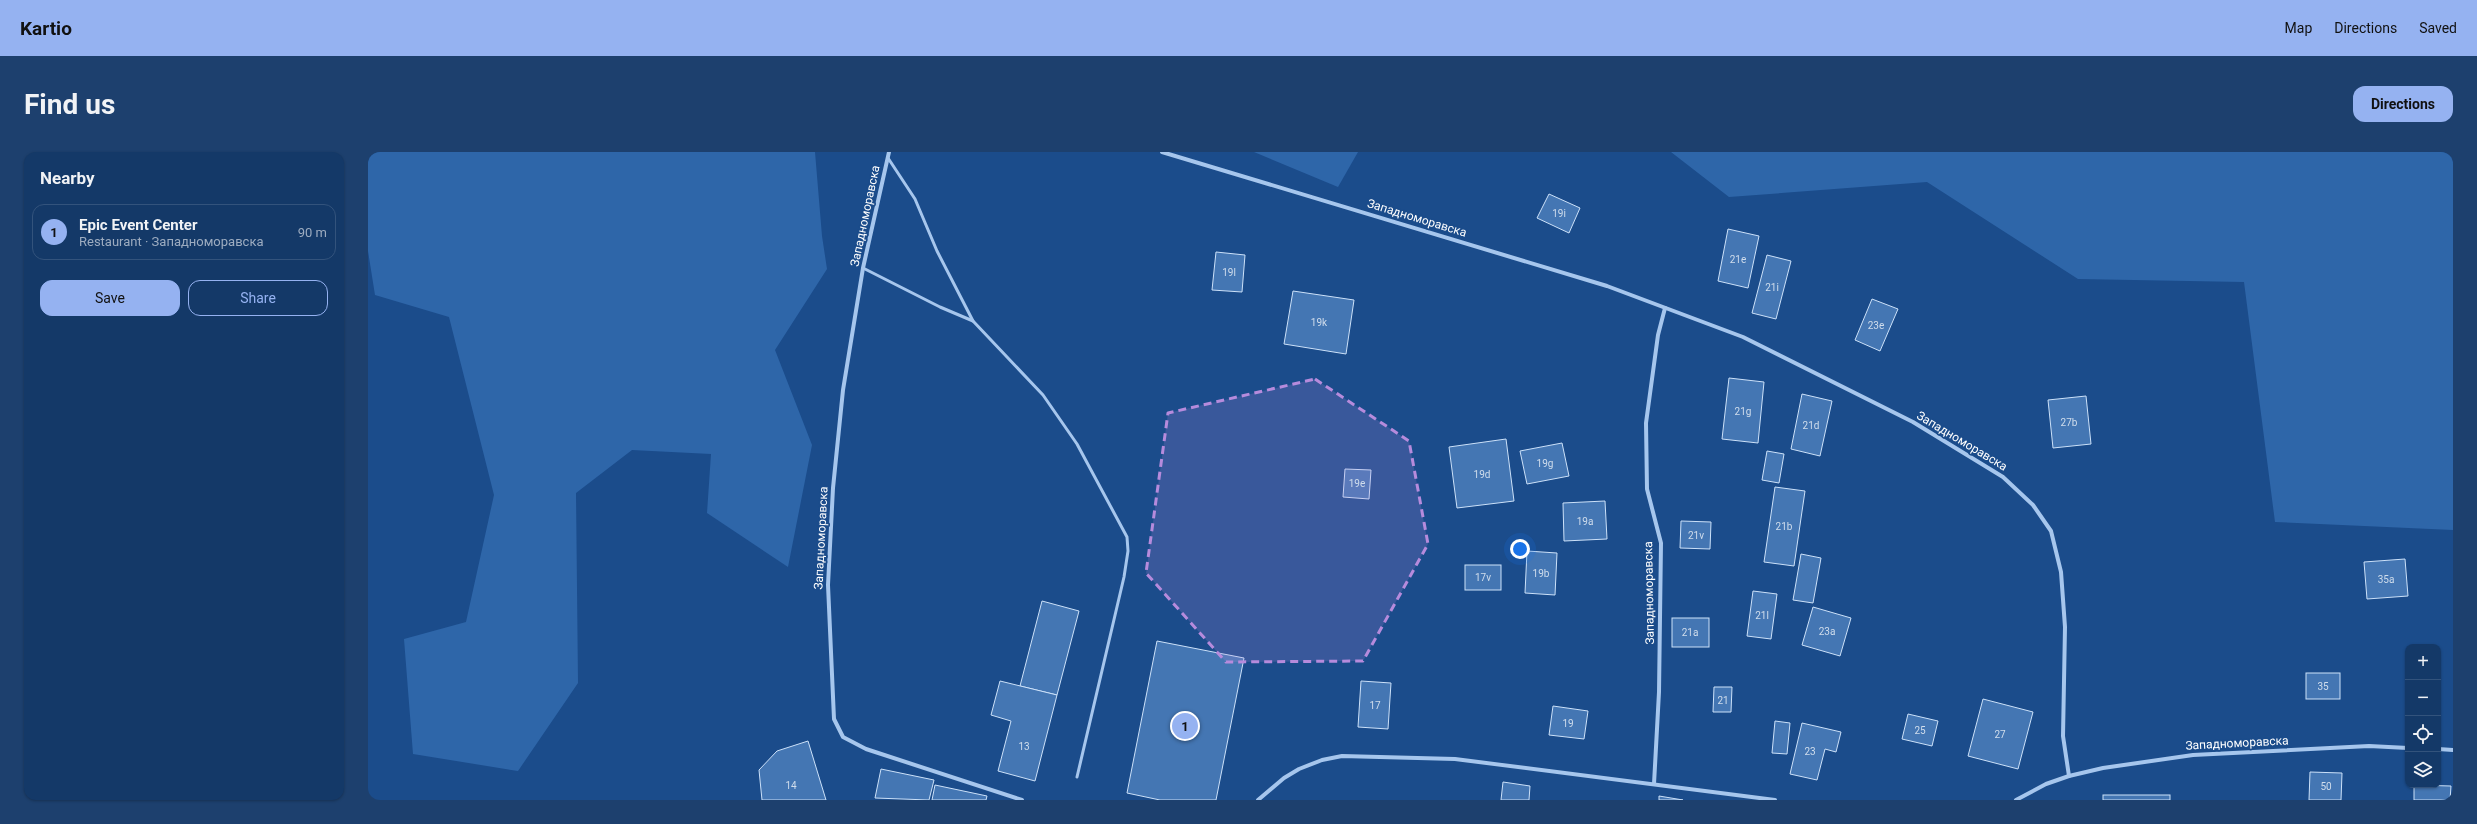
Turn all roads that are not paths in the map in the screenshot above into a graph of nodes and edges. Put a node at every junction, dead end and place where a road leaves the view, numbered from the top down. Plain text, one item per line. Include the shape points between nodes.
1 (889, 152) edge
2 (1162, 152) edge
3 (888, 158) junction
4 (863, 268) junction
5 (1665, 308) junction
6 (973, 321) junction
7 (2405, 748) edge
8 (2441, 749) edge
9 (2453, 750) edge
10 (2069, 776) junction
11 (1077, 777) dead end
12 (1654, 784) junction
13 (1022, 800) edge
14 (1258, 800) edge
15 (1776, 800) edge
16 (2016, 800) edge

1 - 3 street, Западноморавска
2 - 5 street, Западноморавска via 1606,286
3 - 4 street, Западноморавска
3 - 6 lane via 915,199 937,251
4 - 6 lane
4 - 13 street, Западноморавска via 843,390 834,488 828,585 834,719 843,737 866,749
5 - 10 street, Западноморавска via 1743,337 1913,422 2003,477 2033,505 2051,531 2061,572 2065,626 2063,736
5 - 12 street, Западноморавска via 1652,373 1646,430 1647,489 1661,543 1659,692
6 - 11 lane via 1047,401 1077,444 1127,537 1128,551 1124,577
7 - 10 street, Западноморавска via 2369,746 2193,755 2103,768
8 - 9 street
10 - 16 street, Западноморавска via 2046,784
12 - 14 street via 1455,759 1342,756 1299,769
12 - 15 street

